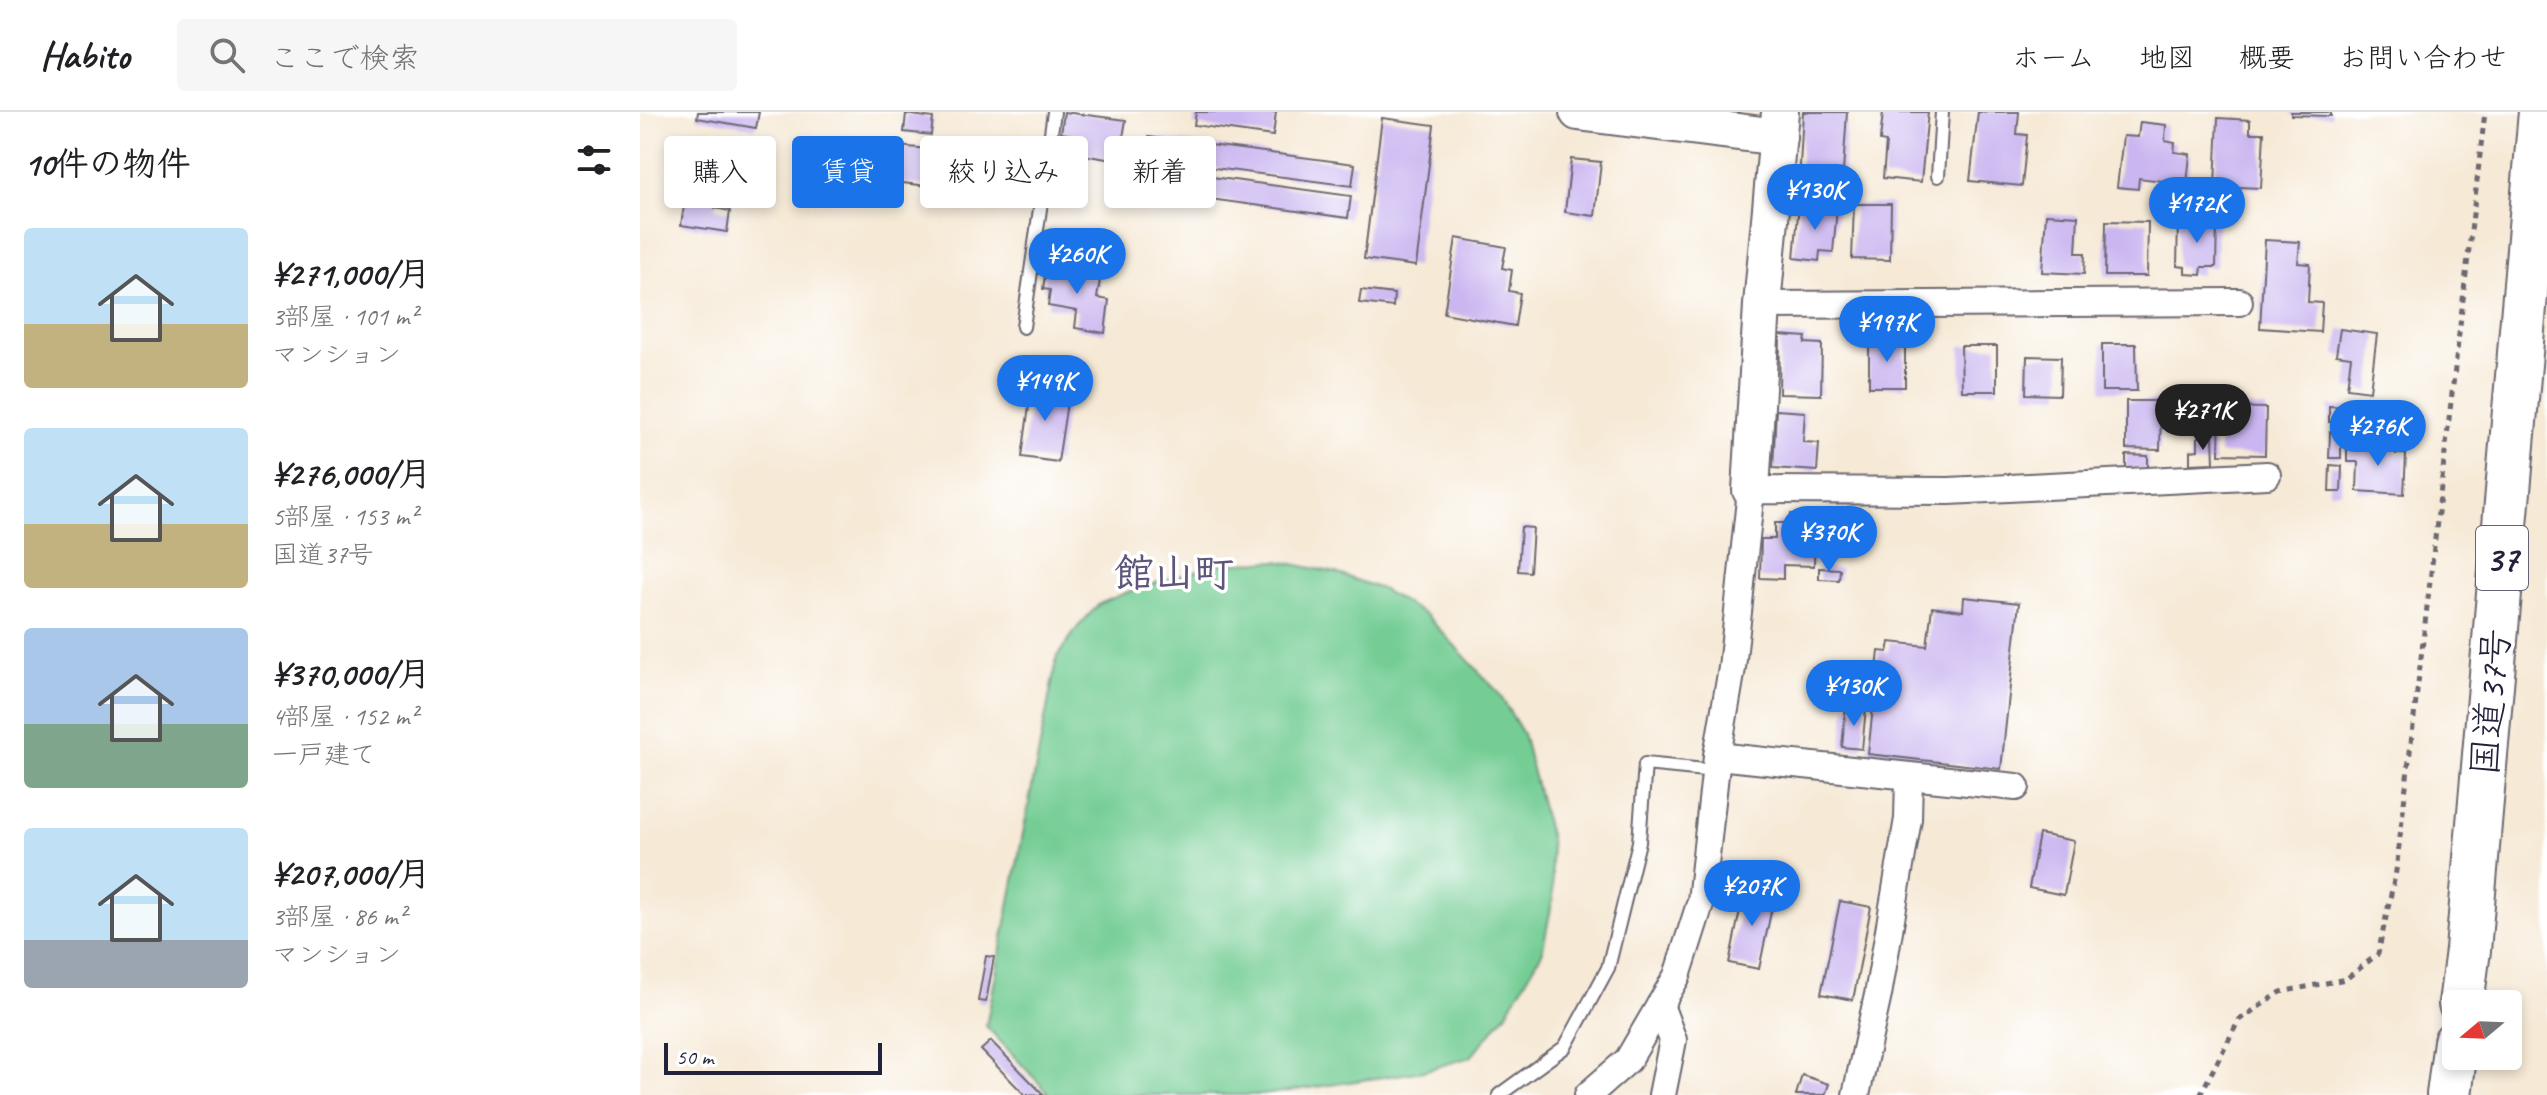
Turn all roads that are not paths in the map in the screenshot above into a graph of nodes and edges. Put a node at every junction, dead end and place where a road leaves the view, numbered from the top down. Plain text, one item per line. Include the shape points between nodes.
1 (1054, 112) edge
2 (1578, 112) edge
3 (1942, 112) edge
4 (2541, 112) edge
5 (1779, 124) edge
6 (1938, 176) dead end
7 (2239, 302) dead end
8 (1762, 305) junction
9 (1023, 327) dead end
10 (2267, 475) dead end
11 (1751, 490) junction
12 (1716, 763) junction
13 (1909, 776) junction
14 (2016, 787) dead end
15 (2463, 990) edge
16 (1660, 1005) junction
17 (2452, 1070) edge
18 (1499, 1095) edge
19 (1588, 1095) edge
20 (1662, 1095) edge
21 (1856, 1095) edge
22 (2449, 1095) edge

1 - 9 lane
2 - 5 street
3 - 6 lane
4 - 15 highway, 国道37号 / 37
5 - 8 street
7 - 8 street
8 - 11 street
10 - 11 street via 1949,491
11 - 12 street
12 - 13 street
12 - 16 street via 1701,901 1677,976
12 - 18 lane via 1645,764 1639,842 1608,968 1565,1047
13 - 14 street
13 - 21 street via 1908,819
16 - 19 street via 1628,1060
16 - 20 street via 1673,1040
17 - 22 highway

